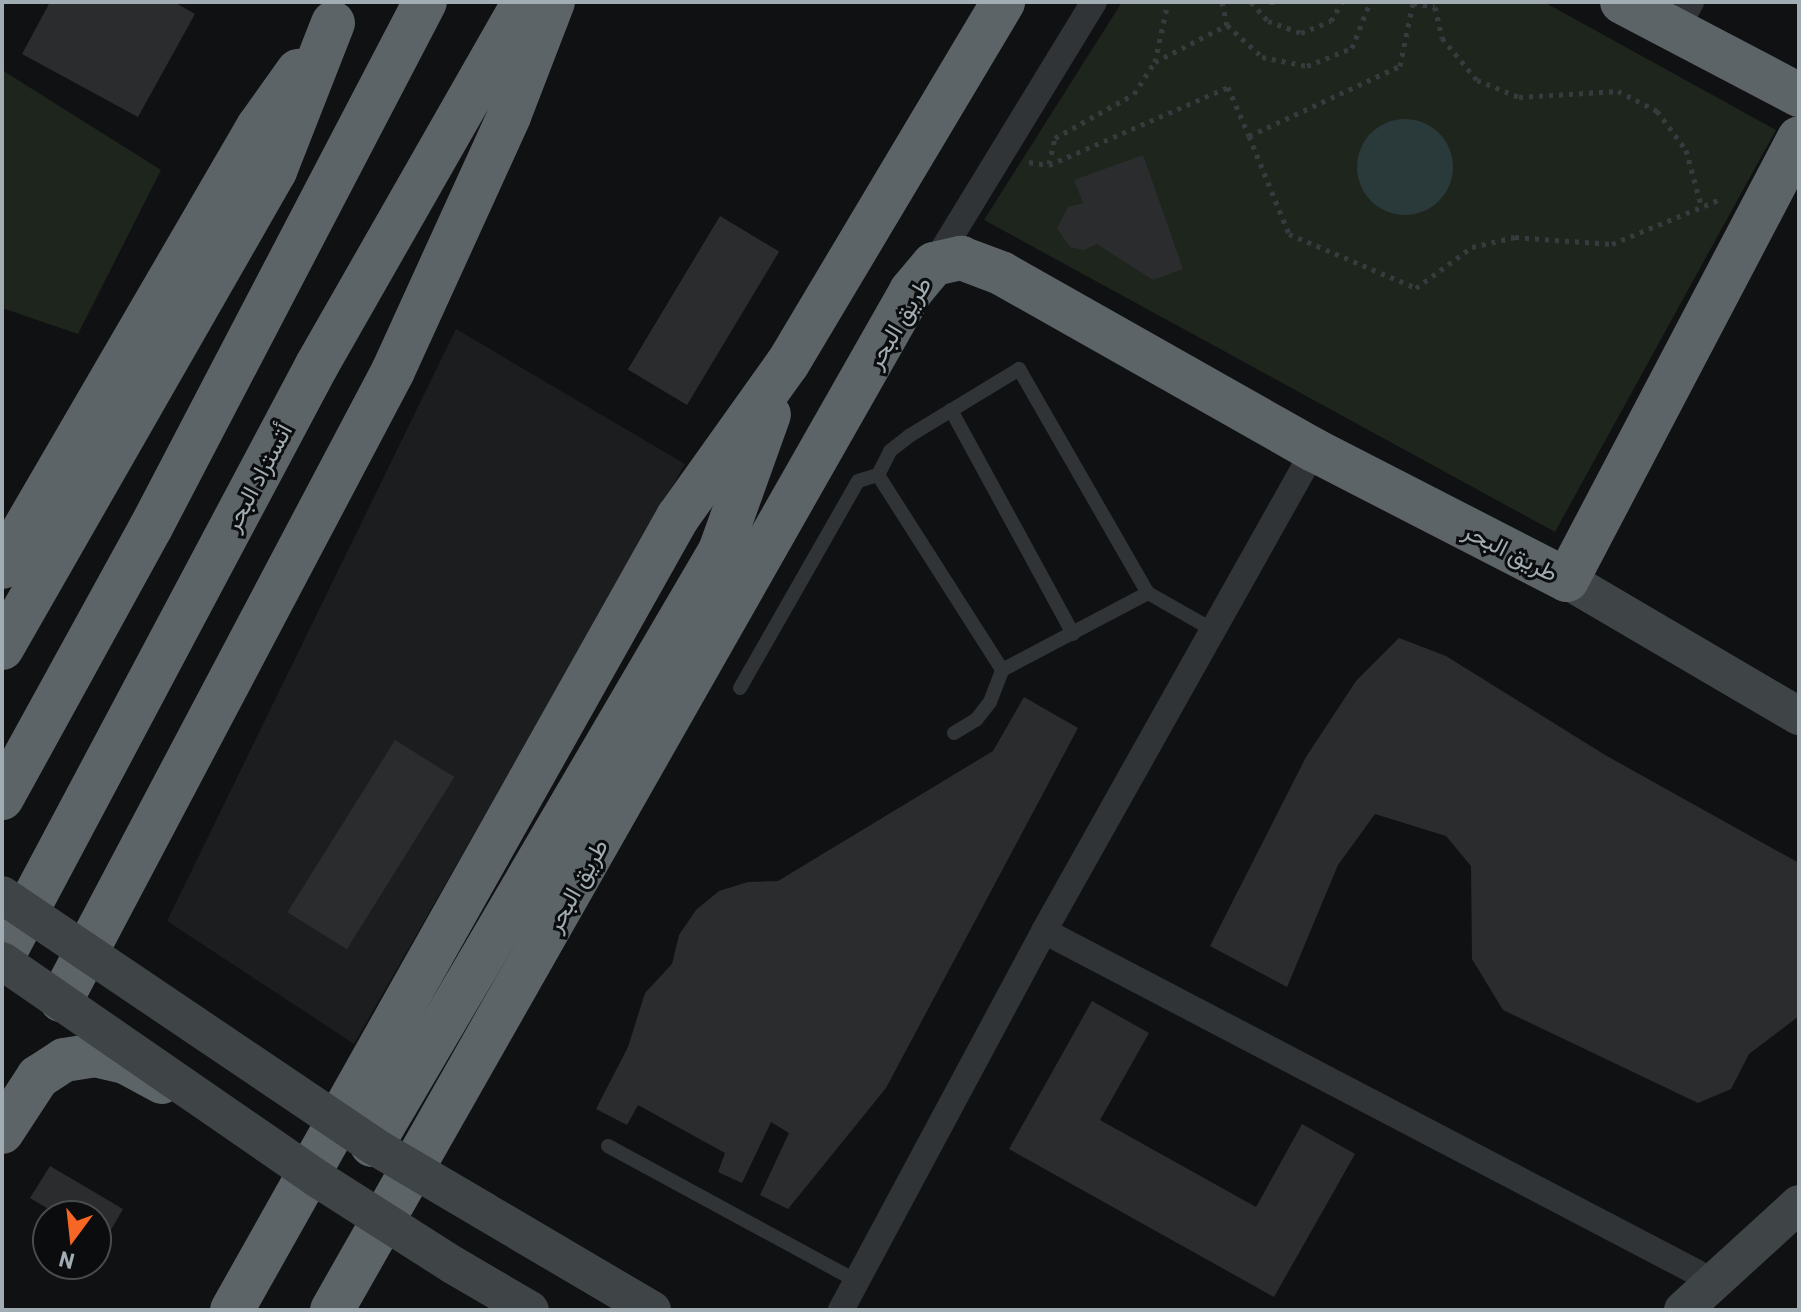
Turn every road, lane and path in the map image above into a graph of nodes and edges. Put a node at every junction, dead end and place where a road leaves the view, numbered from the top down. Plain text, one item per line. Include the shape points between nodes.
1 (425, 2) edge
2 (524, 2) edge
3 (553, 2) edge
4 (1003, 2) edge
5 (1094, 2) edge
6 (1168, 2) edge
7 (1222, 2) edge
8 (1251, 2) edge
9 (1342, 2) edge
10 (1370, 2) edge
11 (1413, 2) edge
12 (1622, 2) edge
13 (339, 13) edge
14 (1683, 16) edge
15 (1227, 25) junction
16 (1155, 62) junction
17 (1799, 95) edge
18 (1249, 136) junction
19 (1799, 138) edge
20 (1701, 205) junction
21 (1766, 206) junction
22 (934, 264) junction
23 (788, 363) junction
24 (951, 410) junction
25 (1314, 450) junction
26 (878, 475) junction
27 (2, 567) edge
28 (1567, 580) junction
29 (1148, 593) junction
30 (1213, 630) junction
31 (1073, 634) junction
32 (2, 648) edge
33 (1002, 670) junction
34 (740, 688) dead end
35 (1799, 716) edge
36 (954, 733) dead end
37 (2, 798) edge
38 (2, 895) edge
39 (1044, 931) junction
40 (87, 953) junction
41 (2, 959) edge
42 (61, 1000) junction
43 (235, 1122) junction
44 (2, 1132) edge
45 (372, 1145) junction
46 (608, 1146) dead end
47 (1799, 1204) edge
48 (1711, 1280) junction
49 (857, 1281) junction
50 (232, 1310) edge
51 (332, 1310) edge
52 (530, 1310) edge
53 (652, 1310) edge
54 (841, 1310) edge
55 (1683, 1310) edge

1 - 37 highway via 151,527
2 - 41 highway, أتستراد البحر via 317,365
3 - 40 highway via 509,116 393,371
4 - 23 highway
5 - 22 street
6 - 16 path
7 - 15 path
8 - 9 path via 1268,21 1301,33 1331,21
10 - 15 path via 1352,48 1307,66 1262,57
11 - 18 path via 1400,66
11 - 20 path via 1435,7 1442,38 1477,80 1519,97 1618,91 1657,111 1686,150
12 - 14 highway
13 - 27 highway via 258,127
13 - 32 highway via 275,171
14 - 17 highway
15 - 16 path
16 - 18 path via 1134,94 1055,138 1049,165 1228,87
18 - 20 path via 1289,234 1416,288 1472,247 1515,237 1612,244
19 - 21 highway, طريق البحر
20 - 21 path via 1742,192
21 - 28 highway, طريق البحر
22 - 25 highway, طريق البحر via 961,258 1001,273
22 - 51 highway, طريق البحر via 911,291
23 - 45 highway via 720,551
23 - 50 highway via 678,517
24 - 26 lane via 890,451
24 - 29 lane via 1019,369
24 - 31 lane
25 - 28 highway, طريق البحر
25 - 30 street
26 - 33 lane
26 - 34 lane via 858,481
28 - 35 street
29 - 30 lane
29 - 31 lane
30 - 39 street
31 - 33 lane
33 - 36 lane via 990,702 976,720
38 - 40 street, bridge
39 - 48 street
39 - 49 street
40 - 42 highway
40 - 45 street, bridge
41 - 42 street, bridge
42 - 43 street, bridge
43 - 44 highway, bridge via 125,1062 95,1055 64,1060 38,1077
43 - 52 street, bridge
45 - 53 street, bridge
46 - 49 lane
47 - 48 street
48 - 55 street
49 - 54 street

